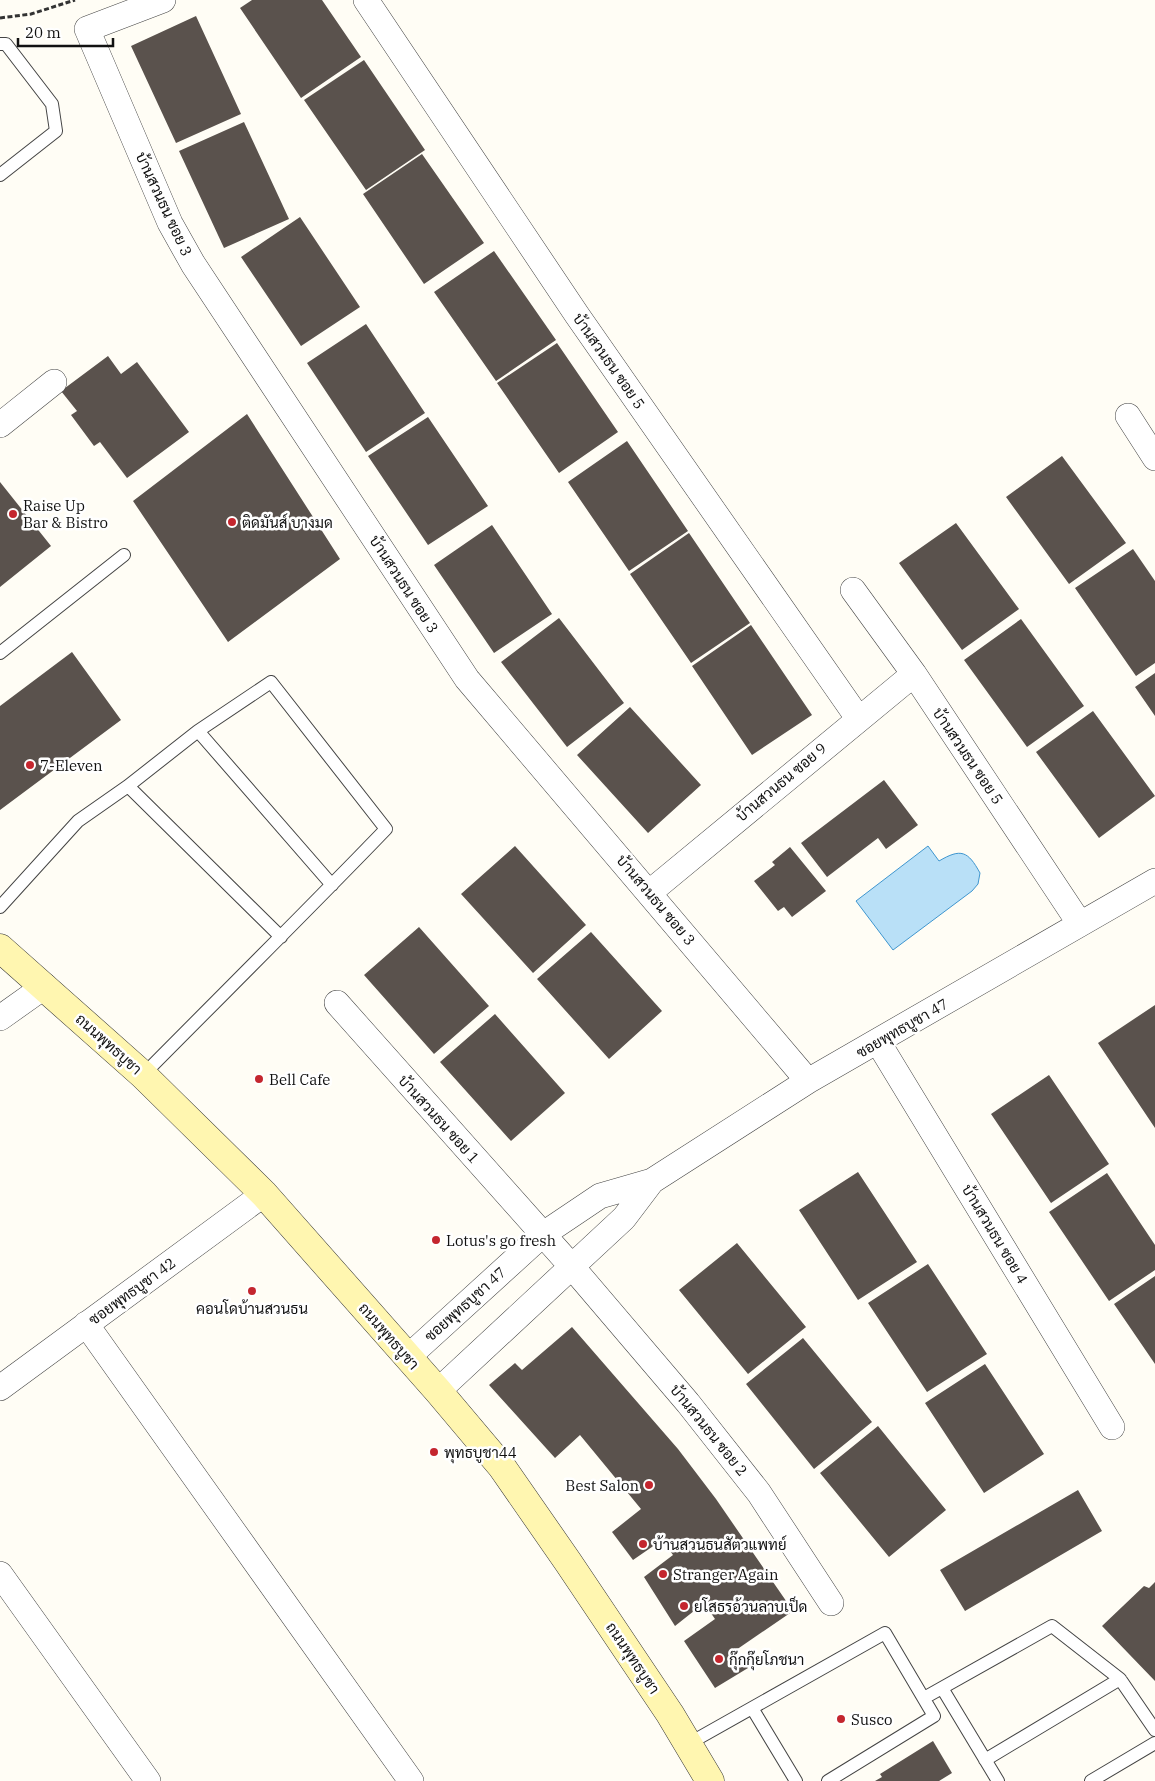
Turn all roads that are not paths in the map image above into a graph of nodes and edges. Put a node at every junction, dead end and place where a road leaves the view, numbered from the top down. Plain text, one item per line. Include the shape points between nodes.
1 (163, 0) edge
2 (366, 0) edge
3 (0, 44) edge
4 (0, 175) edge
5 (54, 382) dead end
6 (1128, 416) dead end
7 (0, 425) edge
8 (1155, 458) edge
9 (124, 555) dead end
10 (853, 590) dead end
11 (0, 653) edge
12 (914, 674) junction
13 (858, 718) junction
14 (198, 730) junction
15 (128, 786) junction
16 (1155, 881) edge
17 (332, 885) junction
18 (650, 892) junction
19 (0, 907) edge
20 (1080, 924) junction
21 (281, 937) junction
22 (0, 948) edge
23 (45, 986) junction
24 (336, 1003) dead end
25 (0, 1018) edge
26 (878, 1042) junction
27 (143, 1075) junction
28 (808, 1081) junction
29 (652, 1181) junction
30 (264, 1194) junction
31 (542, 1235) junction
32 (573, 1268) junction
33 (86, 1324) junction
34 (408, 1357) junction
35 (0, 1388) edge
36 (438, 1391) junction
37 (1112, 1427) dead end
38 (0, 1574) edge
39 (831, 1603) dead end
40 (1120, 1679) junction
41 (942, 1688) junction
42 (924, 1698) junction
43 (752, 1708) junction
44 (1155, 1730) edge
45 (1155, 1742) edge
46 (688, 1744) junction
47 (985, 1760) junction
48 (148, 1781) edge
49 (411, 1781) edge
50 (710, 1781) edge
51 (796, 1781) edge
52 (828, 1781) edge
53 (998, 1781) edge
54 (1091, 1781) edge

1 - 18 street, บ้านสวนธน ซอย 3 via 88,29 170,223 192,264 467,679
2 - 13 street, บ้านสวนธน ซอย 5 via 577,315
3 - 4 lane via 6,44 52,104 56,131
5 - 7 street
6 - 8 street
9 - 11 lane
10 - 12 street, บ้านสวนธน ซอย 5
12 - 13 street, บ้านสวนธน ซอย 9
12 - 20 street, บ้านสวนธน ซอย 5
13 - 18 street, บ้านสวนธน ซอย 9
14 - 15 lane
14 - 17 lane
14 - 17 lane via 271,682 386,829
15 - 19 lane via 78,821
15 - 21 lane
16 - 20 street, ซอยพุทธบูชา 47
17 - 21 lane
18 - 28 street, บ้านสวนธน ซอย 3
20 - 26 street, ซอยพุทธบูชา 47
21 - 27 lane
22 - 23 main road, ถนนพุทธบูชา
23 - 25 street
23 - 27 main road, ถนนพุทธบูชา
24 - 31 street, บ้านสวนธน ซอย 1
26 - 28 street, ซอยพุทธบูชา 47
26 - 37 street, บ้านสวนธน ซอย 4
27 - 30 main road, ถนนพุทธบูชา
28 - 29 street, ซอยพุทธบูชา 47
29 - 31 street, ซอยพุทธบูชา 47 via 600,1196
29 - 32 street, ซอยพุทธบูชา 47 via 624,1218
30 - 33 street, ซอยพุทธบูชา 42
30 - 34 main road, ถนนพุทธบูชา
31 - 32 street, บ้านสวนธน ซอย 1
31 - 34 street, ซอยพุทธบูชา 47
32 - 36 street, ซอยพุทธบูชา 47
32 - 39 street, บ้านสวนธน ซอย 2 via 688,1403 759,1493
33 - 35 street, ซอยพุทธบูชา 42
33 - 49 street
34 - 36 main road, ถนนพุทธบูชา
36 - 46 main road, ถนนพุทธบูชา via 502,1467
38 - 48 street
40 - 41 lane via 1052,1626
40 - 44 lane
40 - 47 lane
41 - 42 lane
41 - 47 lane
42 - 43 lane via 885,1633
42 - 52 lane via 934,1716
43 - 46 lane
43 - 51 lane
45 - 54 lane
46 - 50 main road, ถนนพุทธบูชา
47 - 53 lane

